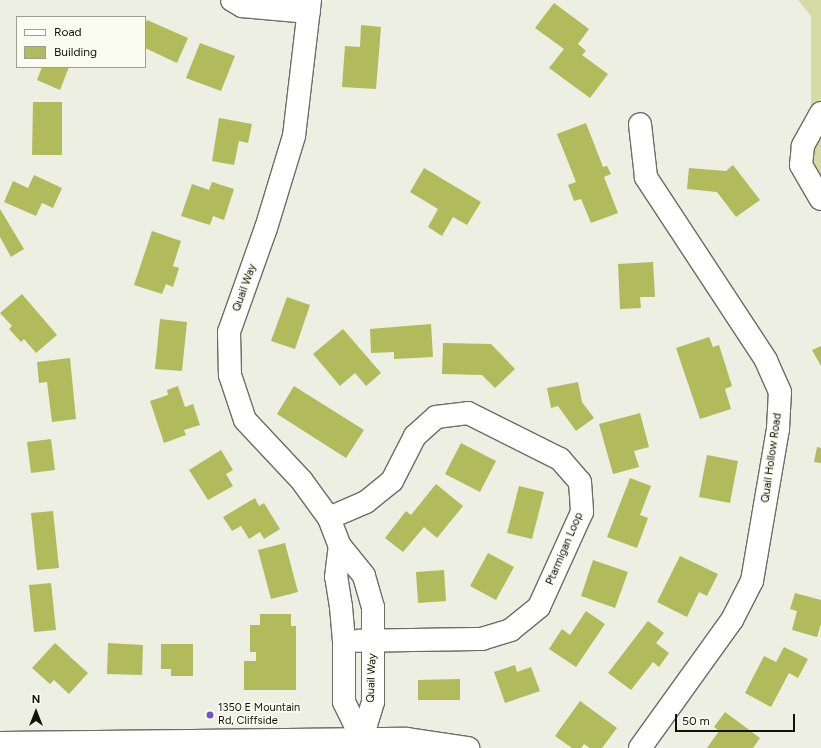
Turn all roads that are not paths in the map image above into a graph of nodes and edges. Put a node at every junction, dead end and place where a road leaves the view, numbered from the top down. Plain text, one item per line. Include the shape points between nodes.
1 (232, 0) edge
2 (309, 6) edge
3 (821, 113) edge
4 (640, 124) dead end
5 (821, 199) edge
6 (329, 518) junction
7 (340, 546) junction
8 (373, 640) junction
9 (344, 641) junction
10 (0, 743) edge
11 (362, 744) edge
12 (468, 748) edge
13 (640, 748) edge

1 - 2 street via 242,6
2 - 6 street, Quail Way via 294,136 266,228 229,332 230,375 245,420 302,481
3 - 5 street via 803,146 801,165
4 - 13 street, Quail Hollow Road via 646,177 766,360 780,392 778,429 752,581 732,620
6 - 7 street, Quail Way
6 - 8 street, Ptarmigan Loop via 366,502 392,481 416,436 436,417 468,413 560,459 580,482 582,512 539,607 511,630 482,638
7 - 8 street, Quail Way via 364,576 373,607
7 - 9 street, Quail Way via 336,577 342,607
8 - 9 street, Ptarmigan Loop
8 - 11 street, Quail Way via 373,702
9 - 11 street, Quail Way via 344,702
10 - 11 street
11 - 12 street via 406,739

